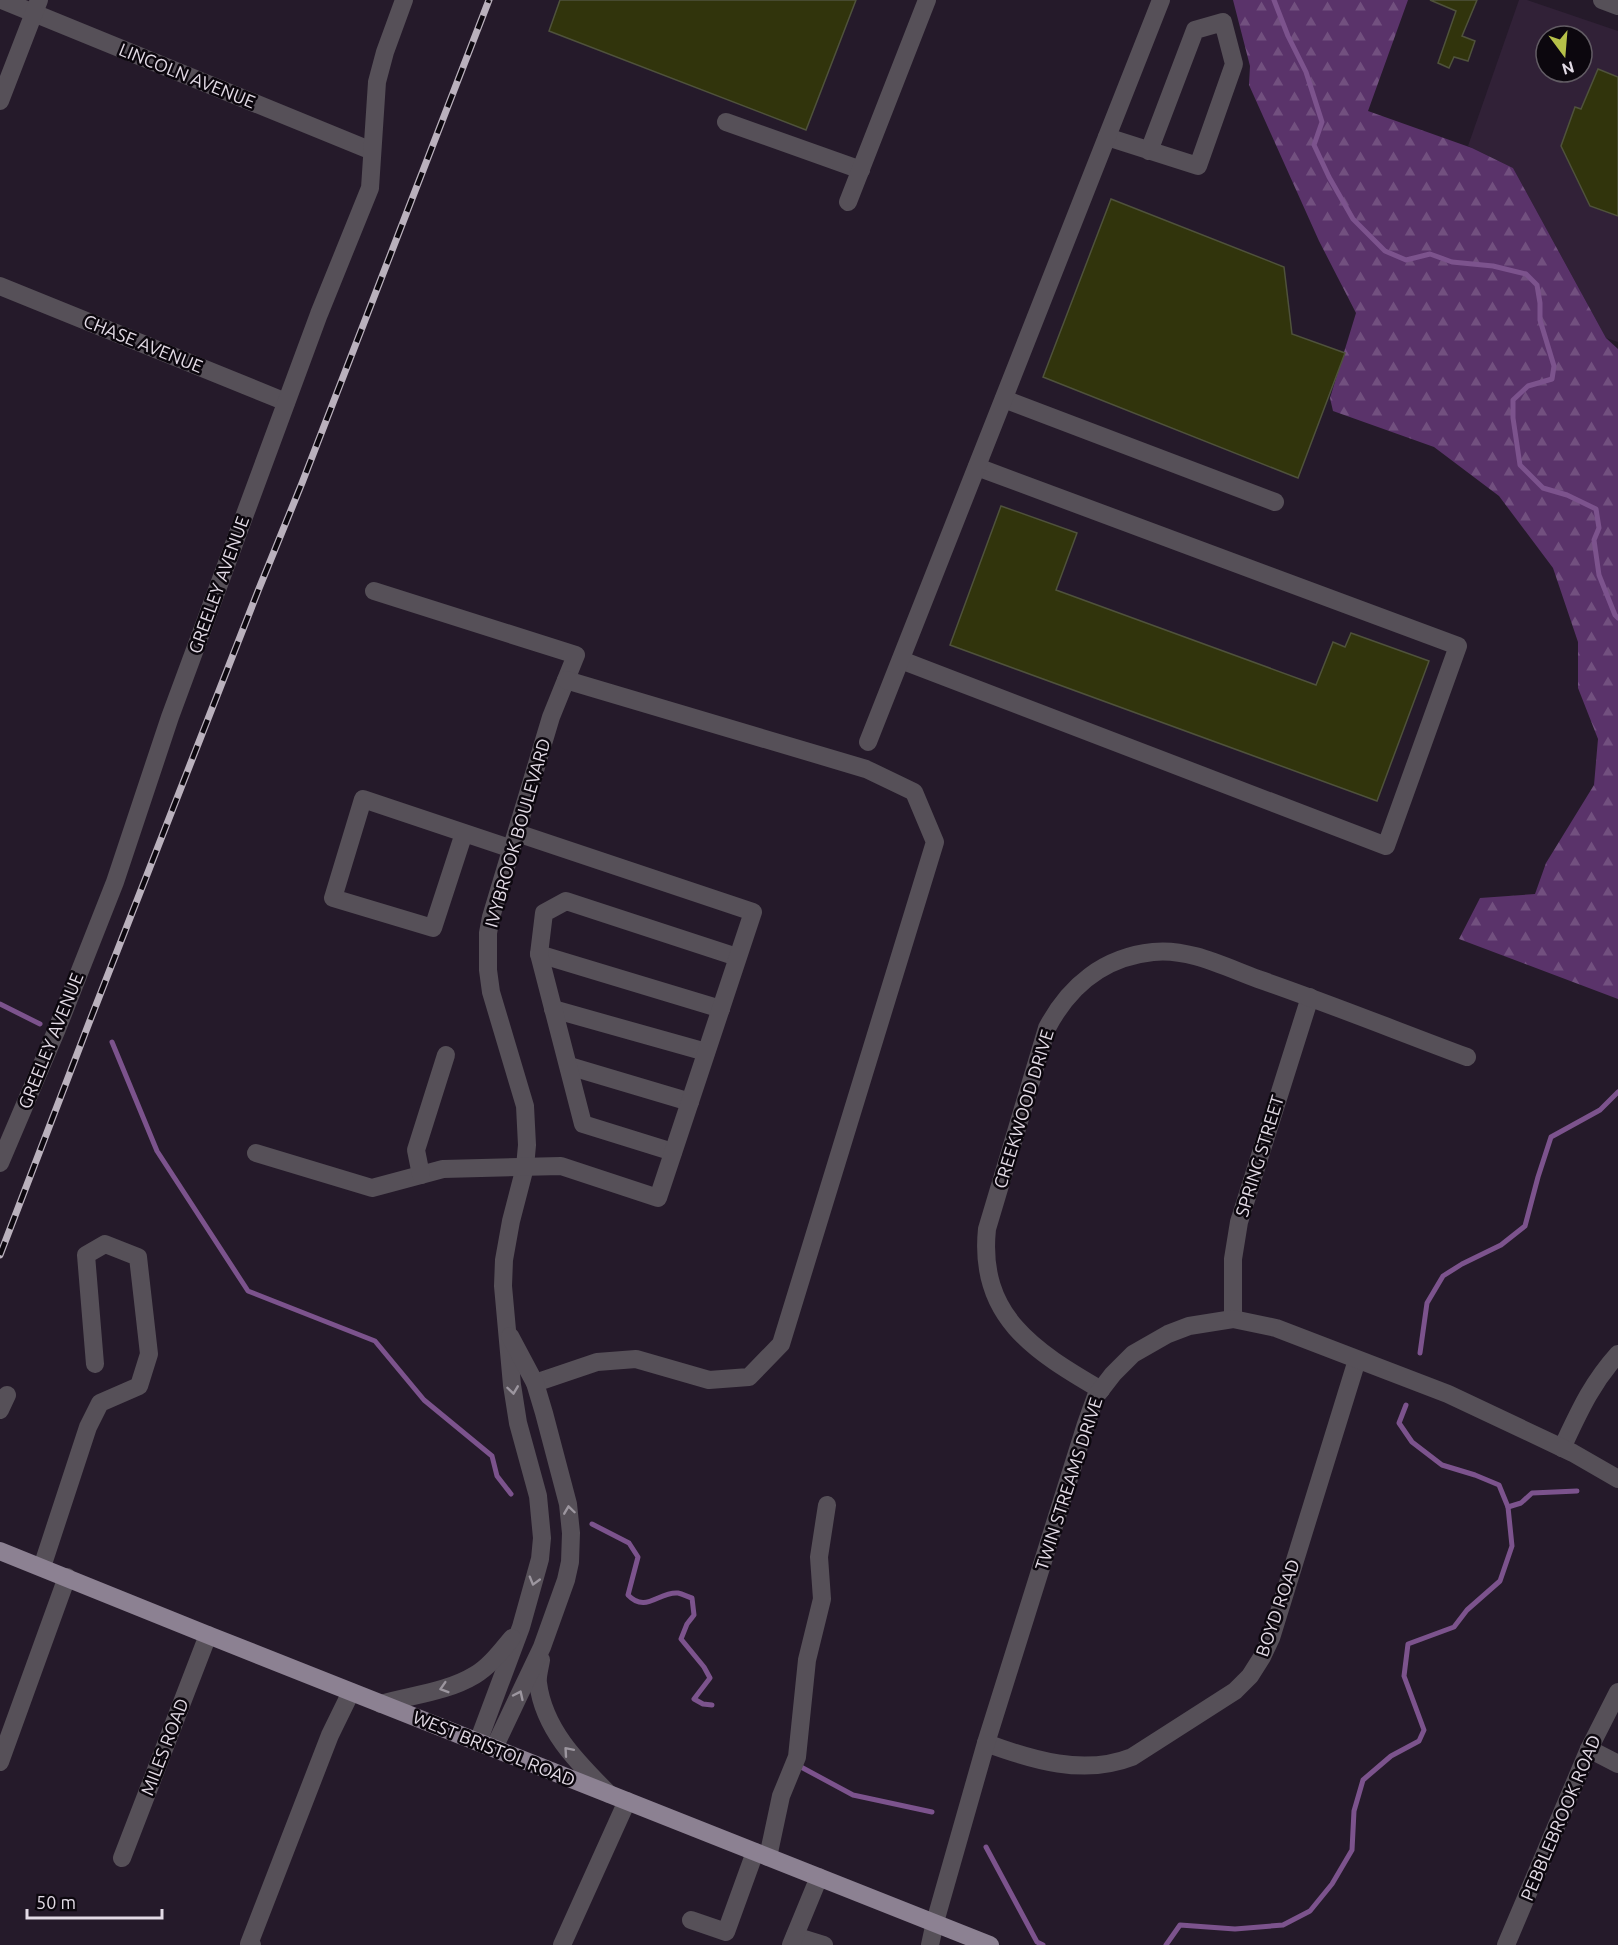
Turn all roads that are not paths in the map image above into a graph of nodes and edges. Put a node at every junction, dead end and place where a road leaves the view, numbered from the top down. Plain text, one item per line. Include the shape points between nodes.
1 (2, 0) edge
2 (404, 0) edge
3 (927, 0) edge
4 (1161, 0) edge
5 (1602, 0) edge
6 (1618, 6) edge
7 (37, 7) edge
8 (0, 101) edge
9 (726, 122) dead end
10 (1107, 137) junction
11 (372, 151) junction
12 (1149, 151) junction
13 (861, 170) junction
14 (848, 202) dead end
15 (0, 286) edge
16 (1004, 399) junction
17 (286, 402) junction
18 (977, 466) junction
19 (1275, 502) dead end
20 (374, 591) dead end
21 (901, 660) junction
22 (566, 680) junction
23 (868, 742) dead end
24 (464, 833) junction
25 (514, 841) junction
26 (539, 954) junction
27 (737, 957) junction
28 (1310, 997) junction
29 (553, 1009) junction
30 (721, 1009) junction
31 (706, 1052) junction
32 (447, 1055) dead end
33 (1467, 1057) dead end
34 (568, 1066) junction
35 (690, 1102) junction
36 (673, 1152) junction
37 (255, 1153) dead end
38 (0, 1163) edge
39 (525, 1167) junction
40 (422, 1175) junction
41 (1233, 1319) junction
42 (508, 1332) junction
43 (1618, 1354) edge
44 (1358, 1360) junction
45 (95, 1364) dead end
46 (535, 1383) junction
47 (1101, 1390) junction
48 (1562, 1448) junction
49 (1618, 1479) edge
50 (827, 1505) dead end
51 (0, 1551) edge
52 (42, 1567) junction
53 (67, 1577) junction
54 (521, 1627) junction
55 (208, 1635) junction
56 (542, 1647) junction
57 (351, 1692) junction
58 (1618, 1692) edge
59 (381, 1704) junction
60 (986, 1743) junction
61 (486, 1745) junction
62 (1589, 1749) junction
63 (0, 1762) edge
64 (1618, 1764) edge
65 (609, 1794) junction
66 (627, 1801) junction
67 (762, 1854) junction
68 (122, 1858) dead end
69 (819, 1877) junction
70 (691, 1920) dead end
71 (935, 1922) junction
72 (727, 1938) edge
73 (793, 1941) edge
74 (252, 1945) edge
75 (562, 1945) edge
76 (824, 1945) edge
77 (930, 1945) edge
78 (990, 1945) edge
79 (1506, 1945) edge

1 - 7 street, LINCOLN AVENUE
2 - 11 street, GREELEY AVENUE via 377,82
3 - 13 street
4 - 10 street
5 - 6 street
7 - 8 street
7 - 11 street, LINCOLN AVENUE
9 - 13 street
10 - 12 street
10 - 16 street
11 - 17 street, GREELEY AVENUE via 370,188
12 - 12 street via 1198,166 1234,64 1223,21 1195,30
13 - 14 street
15 - 17 street, CHASE AVENUE
16 - 18 street
16 - 19 street
17 - 38 street, GREELEY AVENUE via 170,717 115,882
18 - 21 street
18 - 21 street via 1458,646 1386,846
20 - 22 street, IVYBROOK BOULEVARD via 576,655
21 - 23 street
22 - 25 street, IVYBROOK BOULEVARD
22 - 46 street via 866,769 914,792 935,842 781,1344 748,1377 709,1380 636,1359 597,1362
24 - 24 street via 363,799 333,898 433,928
24 - 25 street
25 - 27 street via 753,912
25 - 39 street, IVYBROOK BOULEVARD via 491,917 488,970 525,1106
26 - 27 street via 544,913 566,901
26 - 29 street
26 - 30 street
27 - 30 street
28 - 33 street, CREEKWOOD DRIVE
28 - 41 street, SPRING STREET via 1239,1222 1233,1259
28 - 47 street, CREEKWOOD DRIVE via 1195,956 1153,952 1109,964 1085,979 1057,1008 1047,1028 987,1229 988,1273 996,1299 1023,1336 1044,1355
29 - 31 street
29 - 34 street
30 - 31 street
31 - 35 street
32 - 40 street via 416,1150
34 - 35 street
34 - 36 street via 583,1124
35 - 36 street
36 - 39 street via 658,1198 561,1166
37 - 40 street via 372,1188
39 - 40 street via 443,1169
39 - 42 street, IVYBROOK BOULEVARD via 504,1260
41 - 44 street, TWIN STREAMS DRIVE via 1276,1328
41 - 47 street, TWIN STREAMS DRIVE via 1189,1326 1154,1341 1133,1354
42 - 46 street, IVYBROOK BOULEVARD
42 -> 54 street, IVYBROOK BOULEVARD via 518,1423 538,1496 542,1530 540,1559
43 - 48 street via 1585,1399
44 - 48 street, TWIN STREAMS DRIVE via 1448,1394
44 - 60 street, BOYD ROAD via 1270,1638 1250,1676 1235,1691 1115,1764 1057,1765
45 - 52 street via 86,1255 105,1244 138,1257 149,1354 138,1386 100,1403 88,1427
56 -> 46 street, IVYBROOK BOULEVARD via 566,1580 571,1528
47 - 60 street, TWIN STREAMS DRIVE via 1086,1424
48 - 49 street, TWIN STREAMS DRIVE
50 - 67 street via 819,1557 822,1599 807,1660 794,1763
51 - 52 main road, WEST BRISTOL ROAD
52 - 53 main road, WEST BRISTOL ROAD
53 - 55 main road, WEST BRISTOL ROAD
53 - 63 street
54 -> 59 street via 476,1675 453,1686
54 - 61 street, IVYBROOK BOULEVARD
55 - 57 main road, WEST BRISTOL ROAD
55 - 68 street, MILES ROAD
61 -> 56 street, IVYBROOK BOULEVARD
65 -> 56 street via 563,1745 553,1727 538,1683
57 - 59 main road, WEST BRISTOL ROAD
57 - 74 street via 330,1735 249,1944
58 - 62 street, PEBBLEBROOK ROAD
59 - 61 main road, WEST BRISTOL ROAD
60 - 71 street, TWIN STREAMS DRIVE
61 - 65 main road, WEST BRISTOL ROAD
62 - 64 street
62 - 79 street, PEBBLEBROOK ROAD
65 - 66 main road, WEST BRISTOL ROAD
66 - 67 main road, WEST BRISTOL ROAD
66 - 75 street
67 - 69 main road, WEST BRISTOL ROAD
67 - 72 street
69 - 71 main road, WEST BRISTOL ROAD
69 - 73 street
70 - 72 street
71 - 77 street, TWIN STREAMS DRIVE
71 - 78 main road, WEST BRISTOL ROAD
73 - 76 street

